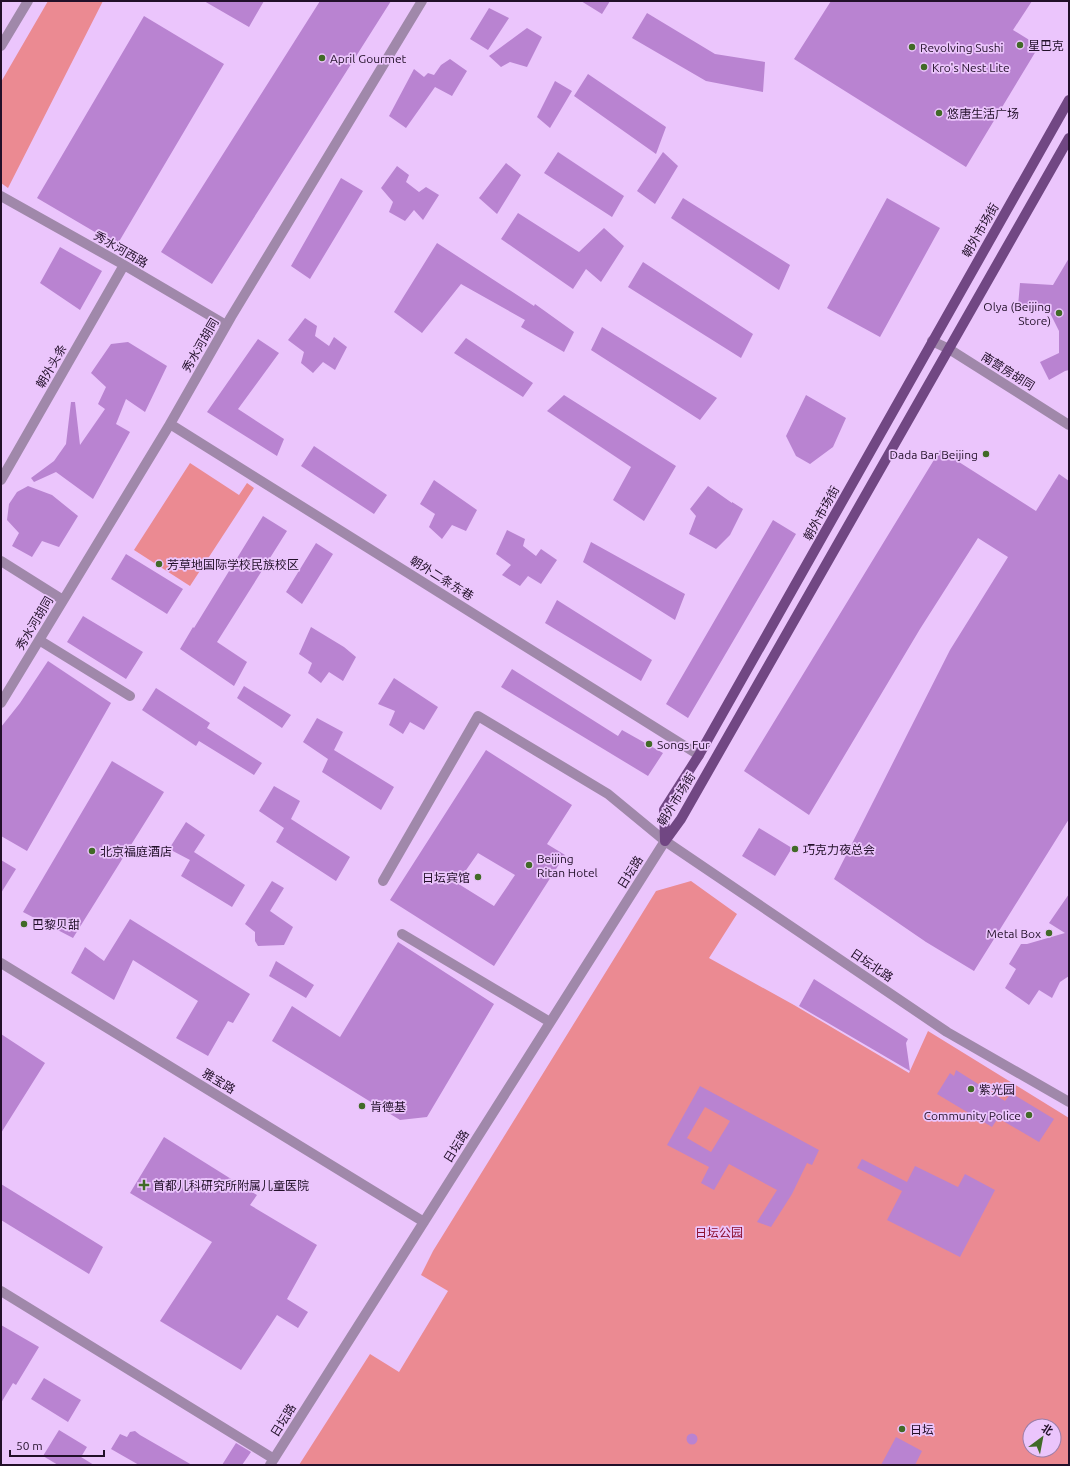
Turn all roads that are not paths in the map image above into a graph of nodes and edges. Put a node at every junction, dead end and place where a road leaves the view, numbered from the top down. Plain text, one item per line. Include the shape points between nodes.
1 (28, 1) edge
2 (422, 1) edge
3 (1, 46) edge
4 (1069, 100) edge
5 (1069, 138) edge
6 (1, 196) edge
7 (124, 265) junction
8 (226, 325) junction
9 (932, 341) junction
10 (949, 349) junction
11 (170, 424) junction
12 (1069, 425) edge
13 (1, 480) edge
14 (1, 561) edge
15 (64, 600) junction
16 (39, 640) junction
17 (130, 696) dead end
18 (1, 703) edge
19 (699, 755) junction
20 (665, 841) junction
21 (383, 881) dead end
22 (402, 934) dead end
23 (1, 963) edge
24 (550, 1022) junction
25 (1069, 1102) edge
26 (424, 1222) junction
27 (1, 1291) edge
28 (272, 1462) edge

1 - 3 street
2 - 8 street, 秀水河胡同
4 - 9 main road, 朝外市场街
5 - 10 main road, 朝外市场街
6 - 7 street, 秀水河西路
7 - 8 street, 秀水河西路
7 - 13 street, 朝外头条
8 - 11 street, 秀水河胡同
9 - 10 street, 南营房胡同
9 - 19 main road, 朝外市场街
10 - 12 street, 南营房胡同
10 - 20 main road, 朝外市场街 via 681,819
11 - 15 street, 秀水河胡同
11 - 19 street, 朝外二条东巷
14 - 15 street
15 - 16 street, 秀水河胡同
16 - 17 street
16 - 18 street, 秀水河胡同
19 - 20 main road, 朝外市场街 via 664,810
20 - 21 street, 日坛北路 via 608,794 478,716
20 - 24 street, 日坛路
20 - 25 street, 日坛北路 via 947,1032
22 - 24 street
23 - 26 street, 雅宝路
24 - 26 street, 日坛路
26 - 28 street, 日坛路
27 - 28 street

